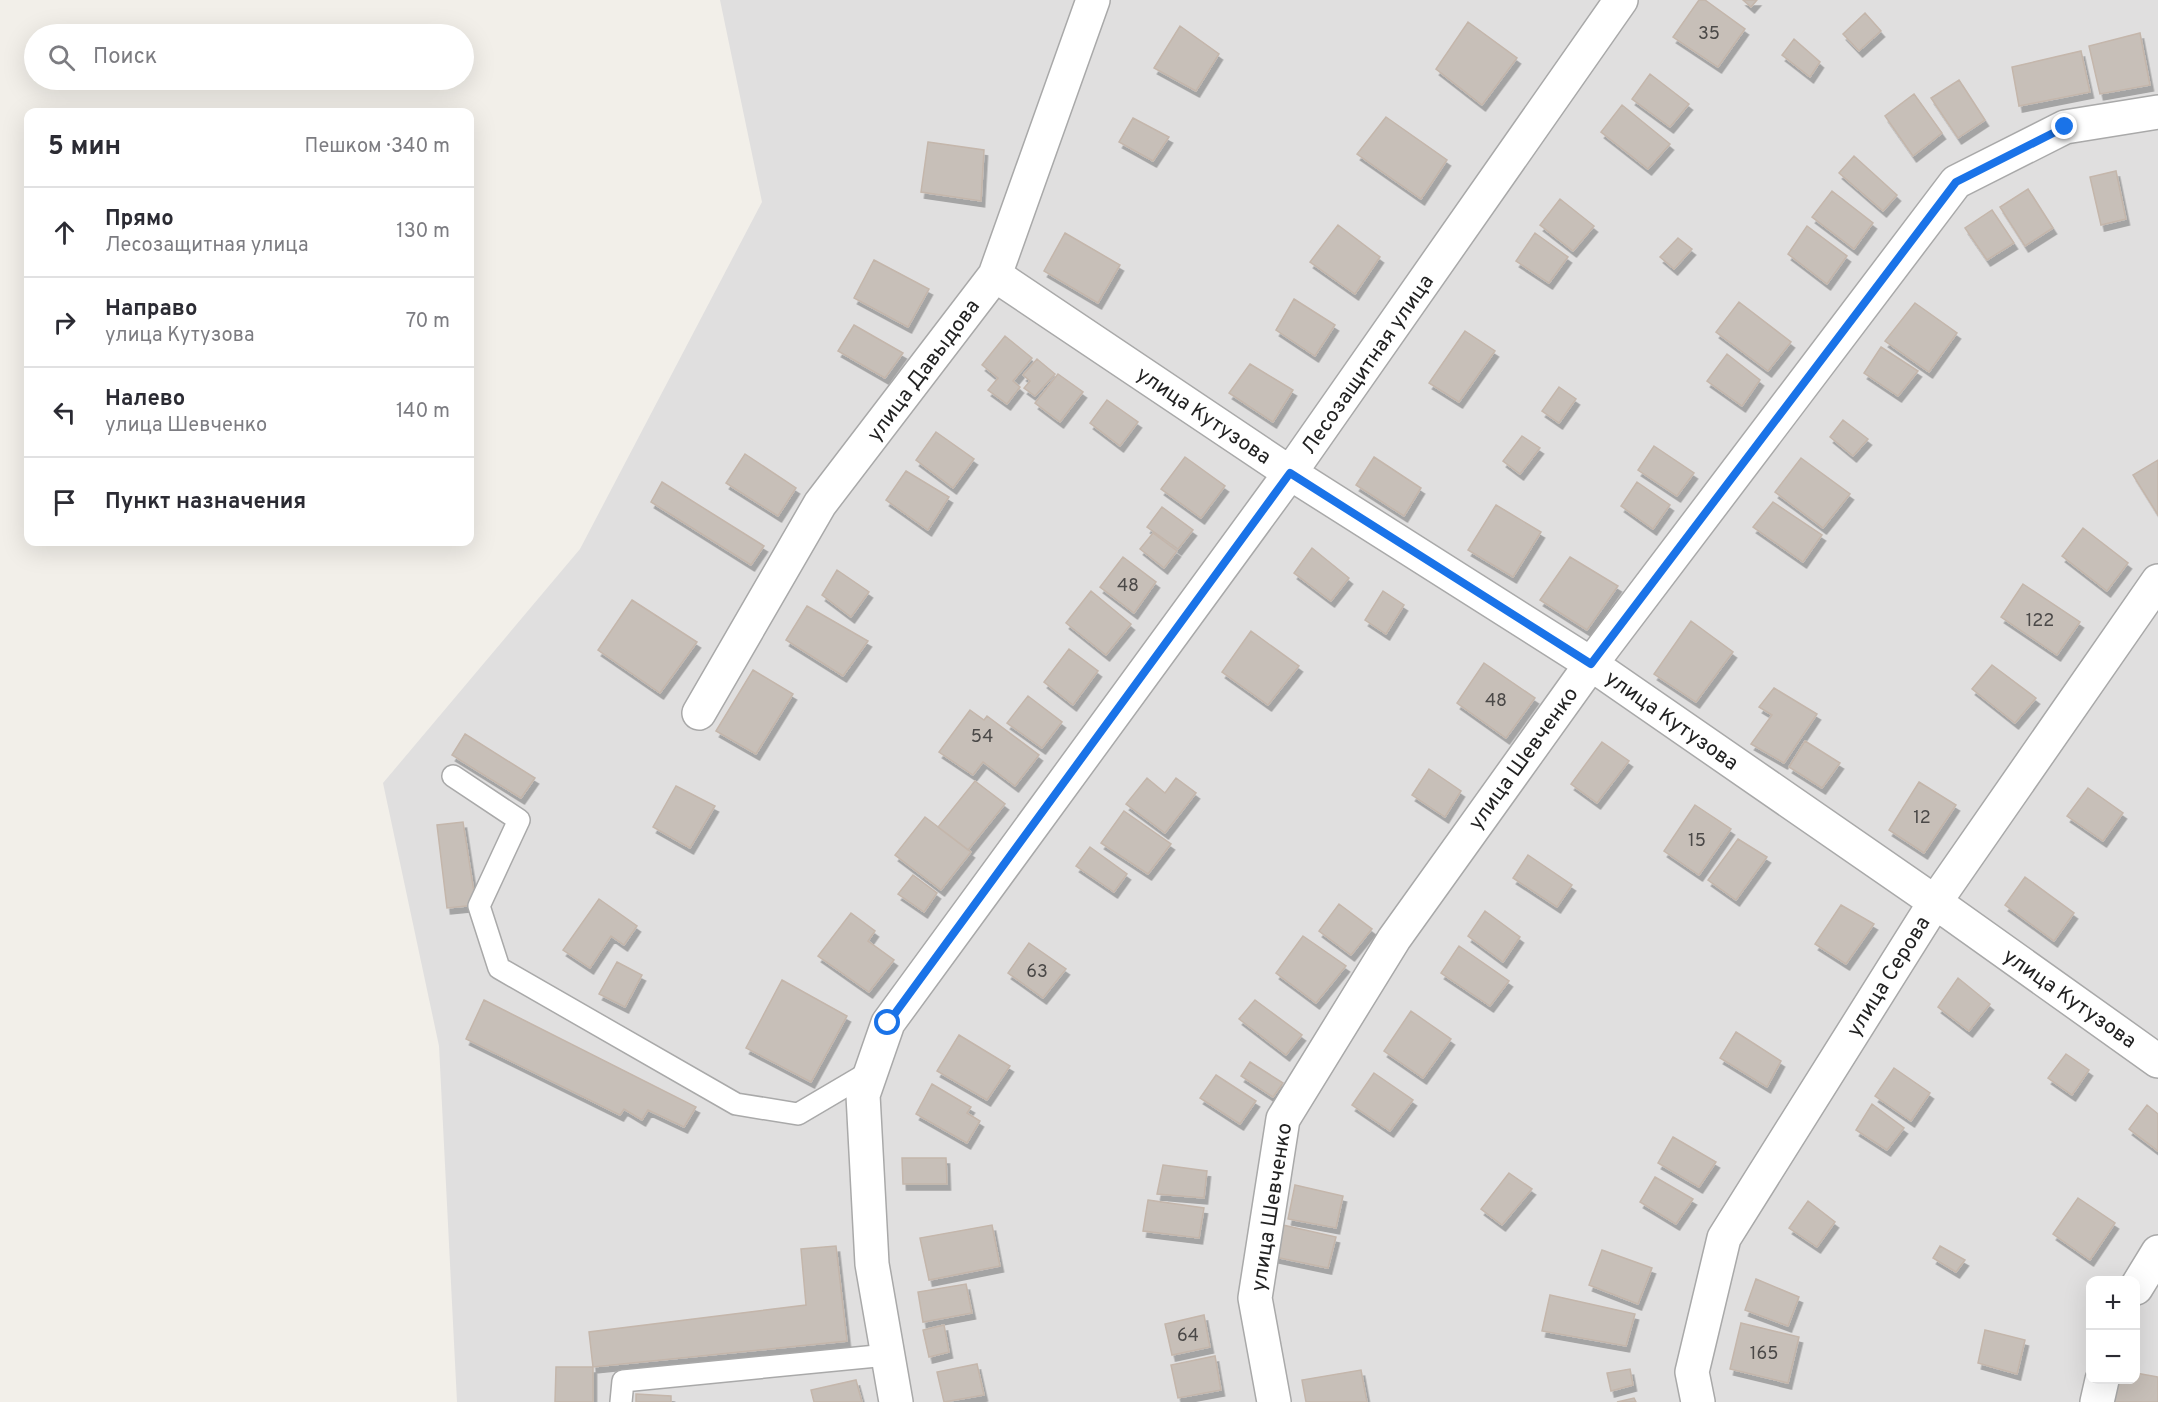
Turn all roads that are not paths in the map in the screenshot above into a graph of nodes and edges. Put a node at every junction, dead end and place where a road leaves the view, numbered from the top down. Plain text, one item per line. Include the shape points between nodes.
1 (1093, 0) edge
2 (1621, 0) edge
3 (2158, 112) edge
4 (995, 275) junction
5 (1290, 473) junction
6 (2158, 581) edge
7 (1591, 664) junction
8 (699, 713) dead end
9 (453, 776) dead end
10 (1935, 902) junction
11 (2158, 1061) edge
12 (871, 1071) junction
13 (2158, 1252) edge
14 (2140, 1281) edge
15 (887, 1355) junction
16 (2101, 1384) edge
17 (621, 1402) edge
18 (896, 1402) edge
19 (1274, 1402) edge
20 (1698, 1402) edge
21 (2097, 1402) edge

1 - 4 street, улица Давыдова
2 - 5 street, Лесозащитная улица
3 - 7 street, улица Шевченко via 2065,127 1956,182
4 - 5 street, улица Кутузова
4 - 8 street, улица Давыдова via 820,504
5 - 7 street, улица Кутузова
5 - 12 street, Лесозащитная улица via 888,1023
6 - 10 street, улица Серова
7 - 10 street, улица Кутузова
7 - 19 street, улица Шевченко via 1394,939 1283,1119 1255,1299
9 - 12 lane via 519,820 479,906 499,968 736,1104 798,1114
10 - 11 street, улица Кутузова
10 - 20 street, улица Серова via 1724,1238 1692,1372
12 - 15 street, Лесозащитная улица via 863,1095 872,1263
13 - 14 street
15 - 17 lane via 623,1381
15 - 18 street, Лесозащитная улица
16 - 21 street

